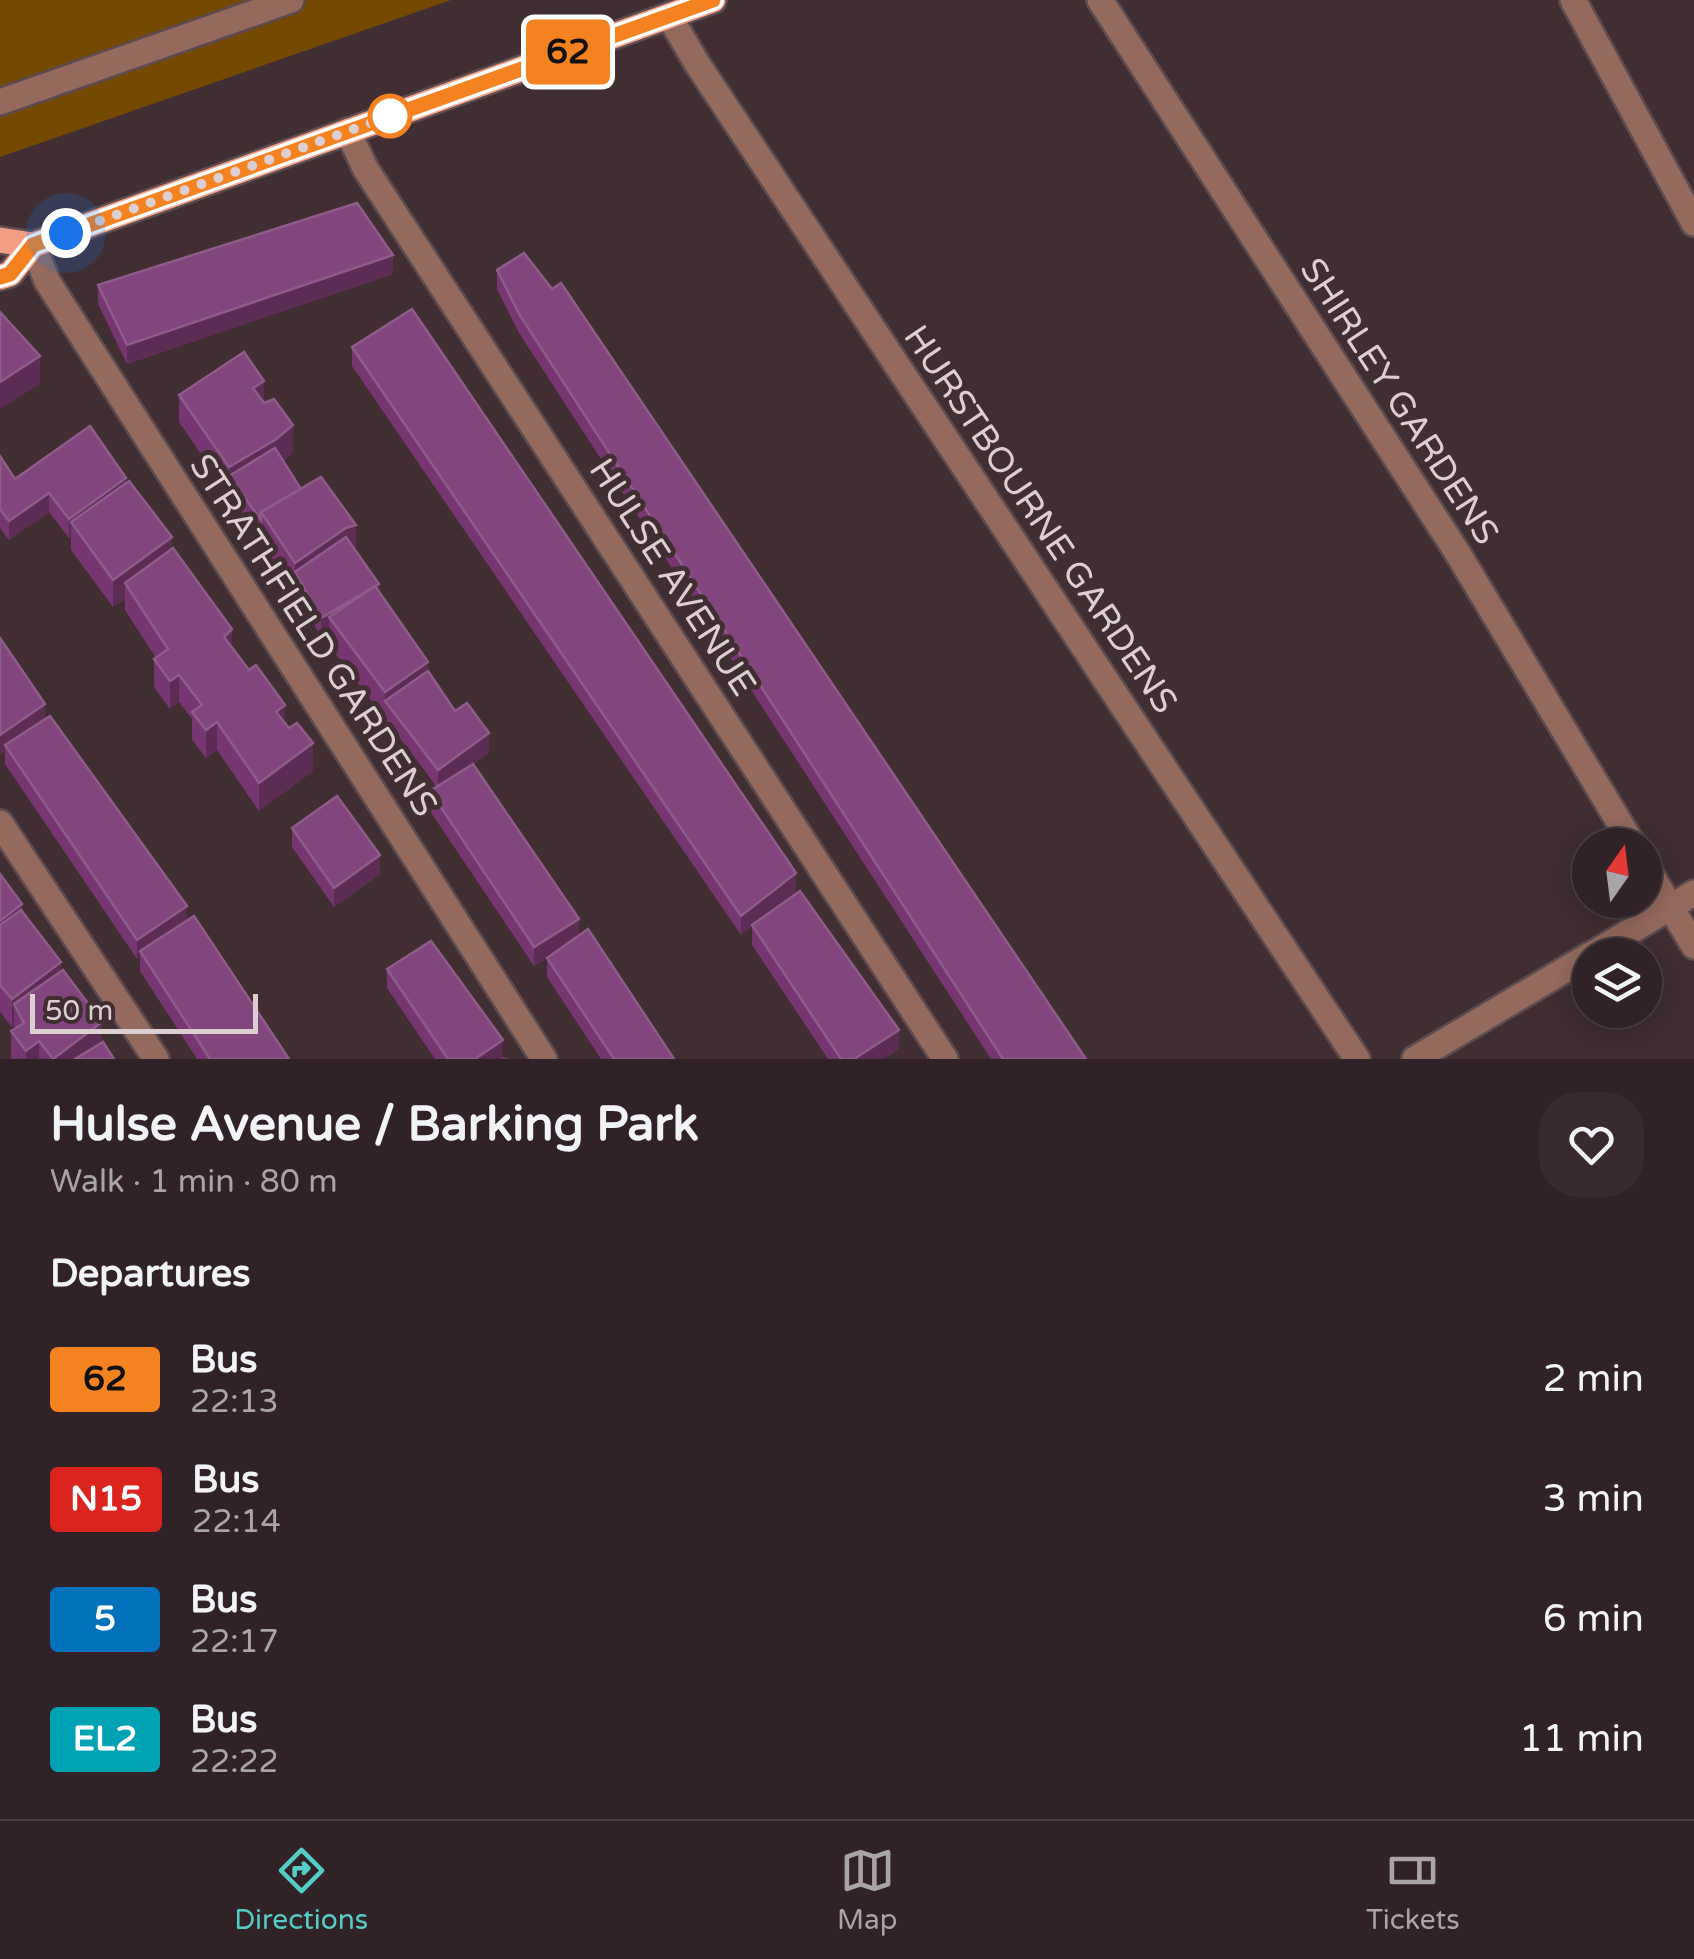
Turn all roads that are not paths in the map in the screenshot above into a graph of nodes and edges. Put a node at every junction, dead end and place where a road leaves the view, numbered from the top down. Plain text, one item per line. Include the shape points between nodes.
1 (290, 0) edge
2 (713, 0) edge
3 (1100, 0) edge
4 (1572, 0) edge
5 (669, 16) junction
6 (0, 102) edge
7 (348, 131) junction
8 (1694, 224) edge
9 (0, 240) edge
10 (33, 245) junction
11 (0, 277) edge
12 (0, 823) edge
13 (1623, 828) edge
14 (1694, 893) edge
15 (1662, 894) edge
16 (1670, 907) junction
17 (1618, 938) edge
18 (1694, 946) edge
19 (1572, 966) edge
20 (940, 1057) edge
21 (156, 1059) edge
22 (544, 1059) edge
23 (1357, 1059) edge
24 (1415, 1059) edge

1 - 6 street
2 - 5 main road
3 - 13 street, SHIRLEY GARDENS via 1457,552
4 - 8 street
5 - 7 main road
5 - 23 street, HURSTBOURNE GARDENS
7 - 10 main road
7 - 20 street, HULSE AVENUE via 365,168
9 - 10 main road
10 - 11 main road
10 - 22 street, STRATHFIELD GARDENS via 47,281
12 - 21 street
14 - 16 street
15 - 16 street
16 - 17 street
16 - 18 street
19 - 24 street

